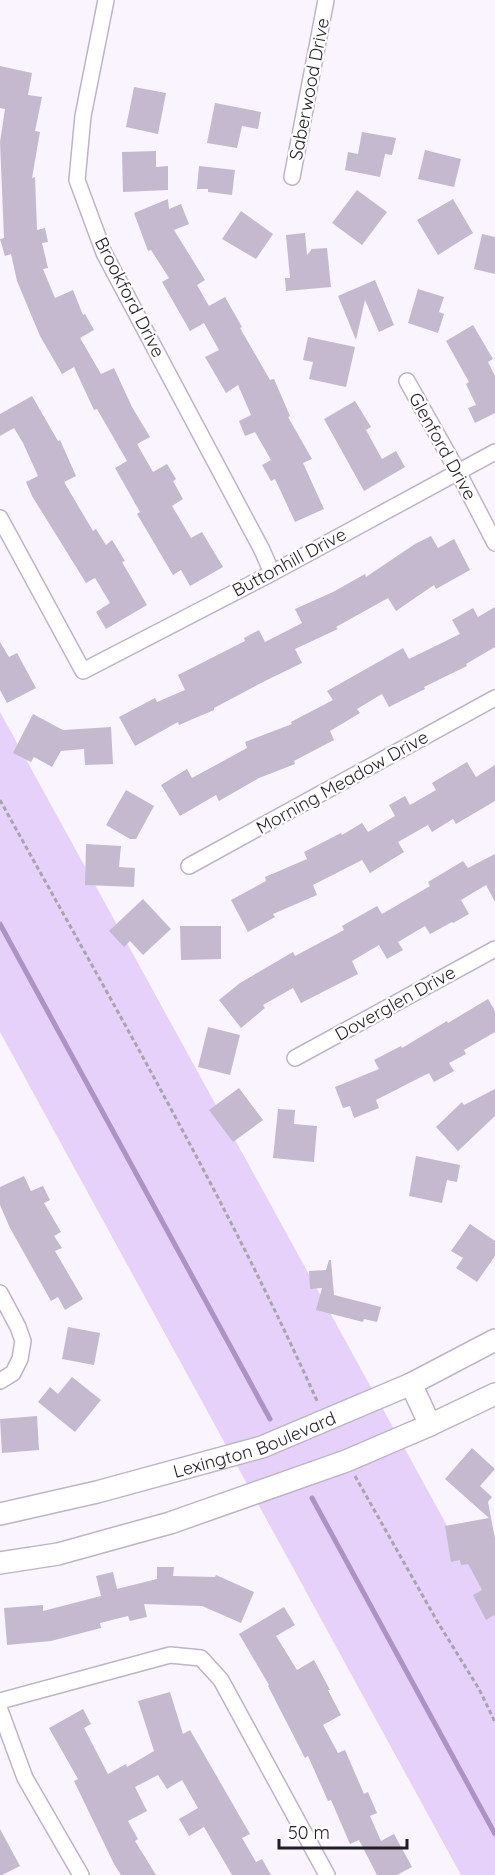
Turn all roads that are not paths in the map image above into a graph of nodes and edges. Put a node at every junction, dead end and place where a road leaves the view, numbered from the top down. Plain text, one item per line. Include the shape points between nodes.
1 (106, 0) edge
2 (326, 0) edge
3 (292, 177) dead end
4 (407, 381) dead end
5 (495, 452) edge
6 (458, 472) junction
7 (0, 519) edge
8 (495, 543) edge
9 (272, 573) junction
10 (495, 698) edge
11 (189, 866) dead end
12 (495, 949) edge
13 (295, 1058) dead end
14 (0, 1293) edge
15 (495, 1340) edge
16 (0, 1381) edge
17 (411, 1384) junction
18 (495, 1394) edge
19 (430, 1425) junction
20 (0, 1514) edge
21 (0, 1563) edge
22 (0, 1701) edge
23 (0, 1710) edge
24 (81, 1875) edge
25 (327, 1875) edge

1 - 9 street, Brookford Drive via 83,116 77,180 104,253
2 - 3 street, Saberwood Drive
4 - 6 street, Glenford Drive
5 - 6 street, Buttonhill Drive
6 - 8 street, Glenford Drive
6 - 9 street, Buttonhill Drive
7 - 9 street, Buttonhill Drive via 83,671
10 - 11 street, Morning Meadow Drive
12 - 13 street, Doverglen Drive
14 - 16 street via 23,1341 13,1373
15 - 17 street, Lexington Boulevard
17 - 19 street
17 - 20 street, Lexington Boulevard via 262,1447
18 - 19 street
19 - 21 street via 346,1461 170,1523 58,1554
22 - 25 street via 170,1655 201,1658 224,1686
23 - 24 street via 26,1778

